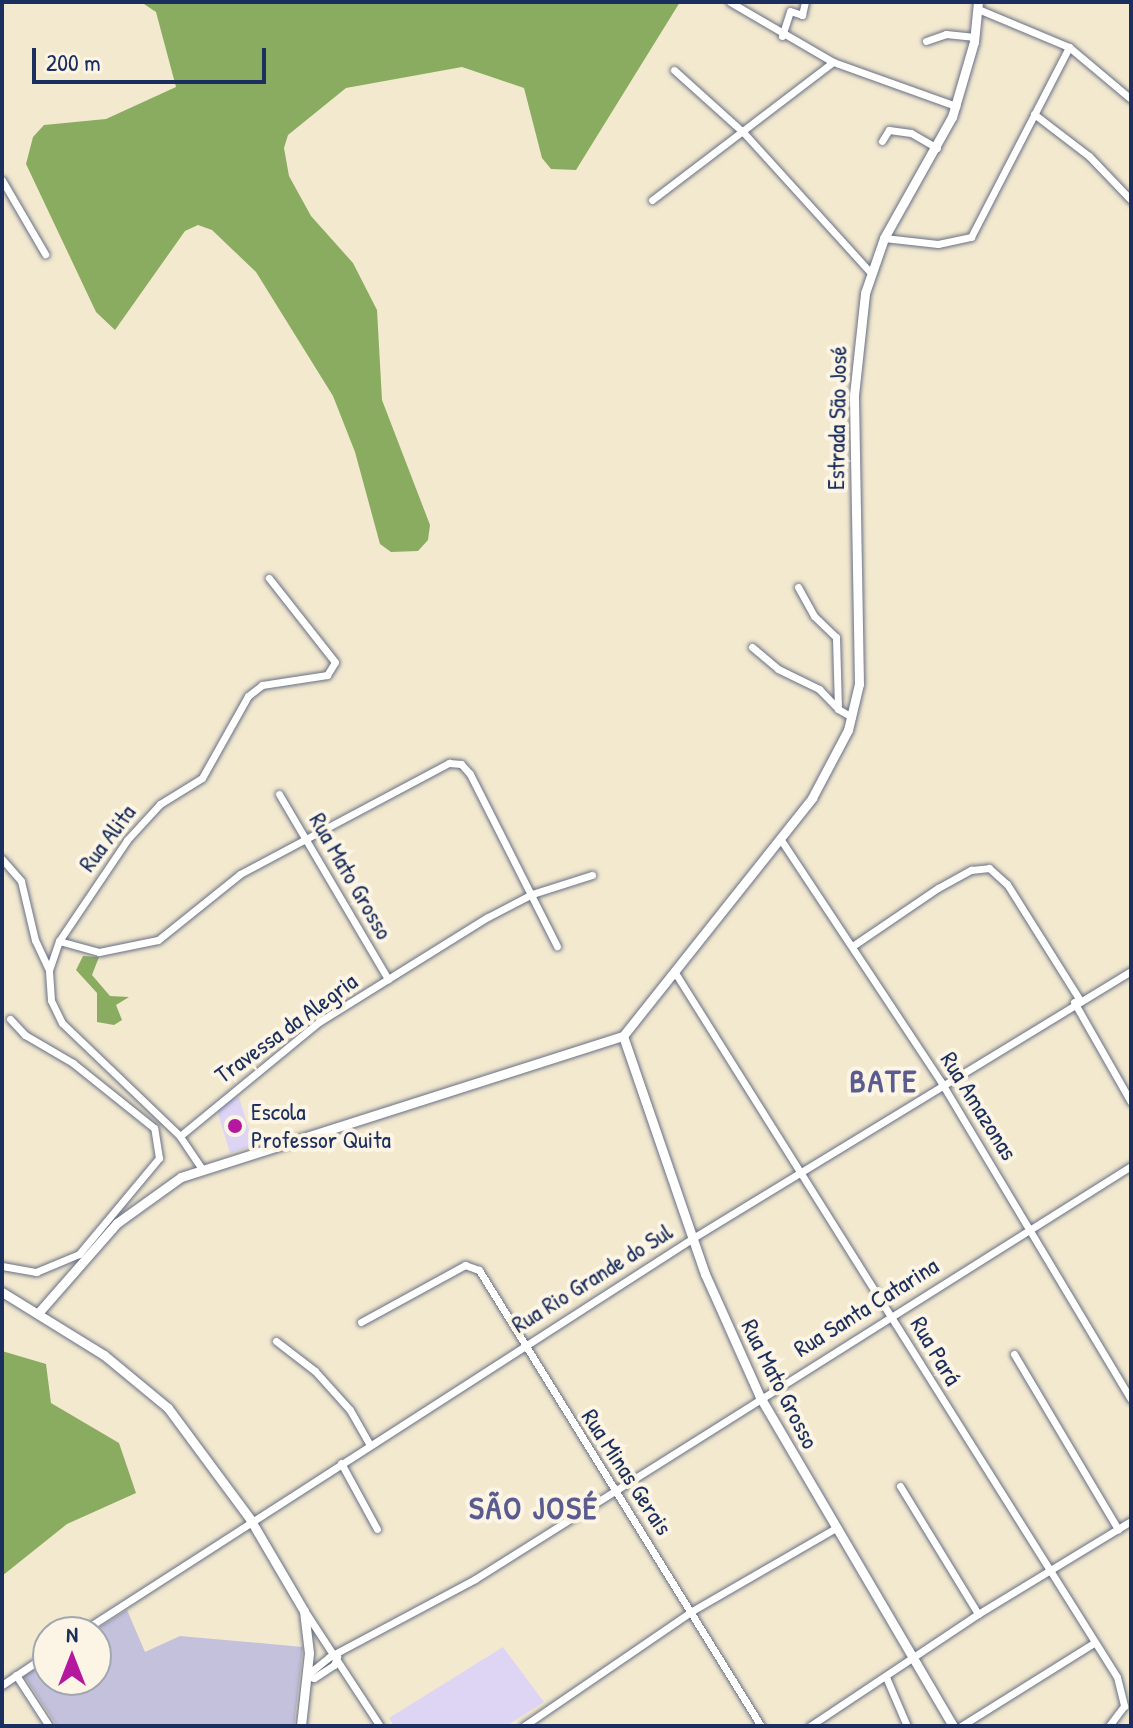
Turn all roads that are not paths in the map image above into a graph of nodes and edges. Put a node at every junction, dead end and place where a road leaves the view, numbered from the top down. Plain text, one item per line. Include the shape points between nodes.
1 (730, 2) edge
2 (805, 2) edge
3 (978, 5) edge
4 (782, 36) junction
5 (975, 37) junction
6 (926, 41) dead end
7 (1069, 47) junction
8 (833, 62) junction
9 (674, 70) dead end
10 (1131, 99) edge
11 (956, 106) junction
12 (1034, 114) junction
13 (744, 133) junction
14 (882, 141) dead end
15 (937, 148) junction
16 (2, 180) edge
17 (652, 200) dead end
18 (1131, 200) edge
19 (884, 238) junction
20 (45, 254) dead end
21 (871, 273) junction
22 (269, 578) dead end
23 (798, 587) dead end
24 (752, 647) dead end
25 (838, 709) junction
26 (852, 717) junction
27 (279, 794) dead end
28 (305, 836) junction
29 (781, 840) junction
30 (2, 859) edge
31 (592, 875) dead end
32 (532, 894) junction
33 (59, 941) junction
34 (854, 945) junction
35 (557, 946) dead end
36 (49, 970) junction
37 (674, 971) junction
38 (1131, 971) edge
39 (388, 979) junction
40 (1076, 1001) junction
41 (10, 1019) dead end
42 (623, 1036) junction
43 (941, 1082) junction
44 (1131, 1102) edge
45 (180, 1136) junction
46 (1131, 1166) edge
47 (202, 1169) junction
48 (804, 1172) junction
49 (1030, 1228) junction
50 (693, 1238) junction
51 (2, 1266) edge
52 (2, 1292) edge
53 (39, 1312) junction
54 (890, 1314) junction
55 (361, 1322) dead end
56 (276, 1341) dead end
57 (523, 1345) junction
58 (1014, 1354) dead end
59 (760, 1397) junction
60 (1131, 1400) edge
61 (370, 1445) junction
62 (341, 1463) junction
63 (900, 1486) dead end
64 (613, 1492) junction
65 (250, 1519) junction
66 (1131, 1521) edge
67 (377, 1529) dead end
68 (834, 1529) junction
69 (1118, 1529) junction
70 (1048, 1572) junction
71 (304, 1611) junction
72 (692, 1611) junction
73 (978, 1614) junction
74 (105, 1616) edge
75 (1094, 1643) junction
76 (337, 1657) junction
77 (913, 1658) junction
78 (32, 1664) edge
79 (16, 1675) junction
80 (306, 1676) junction
81 (886, 1677) junction
82 (2, 1685) edge
83 (49, 1726) edge
84 (301, 1726) edge
85 (380, 1726) edge
86 (524, 1726) edge
87 (761, 1726) edge
88 (810, 1726) edge
89 (907, 1726) edge
90 (953, 1726) edge
91 (961, 1726) edge
92 (1109, 1726) edge

1 - 4 street
2 - 4 street via 802,15 790,11
3 - 5 street, Estrada São José
3 - 7 street
4 - 8 street
5 - 6 street via 946,34
5 - 11 street, Estrada São José
7 - 10 street
7 - 12 street
8 - 11 street
8 - 13 street
9 - 13 street
11 - 15 street, Estrada São José
12 - 18 street via 1089,156
12 - 19 street via 971,237 938,244
13 - 17 street
13 - 21 street
14 - 15 street via 889,130 911,133
15 - 19 street, Estrada São José
16 - 20 street
19 - 21 street, Estrada São José
21 - 26 street, Estrada São José via 854,395 860,621 859,684
22 - 33 street, Rua Alita via 335,662 327,675 262,685 248,696 202,778 143,821
23 - 25 street via 814,616 836,637
24 - 25 street via 778,669 819,689
25 - 26 street
26 - 29 street, Estrada São José via 825,776
27 - 28 street, Rua Mato Grosso
28 - 32 street via 438,767 465,766
28 - 33 street via 240,874 144,946 99,952
28 - 39 street, Rua Mato Grosso
29 - 34 street, Rua Amazonas
29 - 37 street, Estrada São José
30 - 36 street via 21,881 35,940
31 - 32 street, Travessa da Alegria
32 - 35 street
32 - 39 street, Travessa da Alegria
33 - 36 street, Rua Alita
34 - 40 street via 965,873 995,871
34 - 43 street, Rua Amazonas
36 - 45 street, Rua Alita via 51,1000 62,1023
37 - 42 street, Estrada São José
37 - 48 street, Rua Pará
38 - 40 street, Rua Rio Grande do Sul
39 - 45 street, Travessa da Alegria via 319,1022
40 - 43 street, Rua Rio Grande do Sul
40 - 44 street
41 - 51 street via 154,1128 159,1158 79,1254 36,1272
42 - 47 street
42 - 50 street, Rua Mato Grosso
43 - 48 street, Rua Rio Grande do Sul
43 - 49 street, Rua Amazonas
45 - 47 street, Rua Alita
46 - 49 street, Rua Santa Catarina
47 - 53 street via 166,1187 117,1223
48 - 50 street, Rua Rio Grande do Sul
48 - 54 street, Rua Pará
49 - 54 street, Rua Santa Catarina
49 - 60 street, Rua Amazonas
50 - 57 street, Rua Rio Grande do Sul
50 - 59 street, Rua Mato Grosso
52 - 53 street
53 - 65 street via 168,1408
54 - 59 street, Rua Santa Catarina
54 - 70 street, Rua Pará
55 - 57 street, Rua Minas Gerais via 465,1265 479,1270
56 - 61 street via 315,1371 350,1410
57 - 61 street, Rua Rio Grande do Sul
57 - 64 street, Rua Minas Gerais
58 - 69 street
59 - 64 street, Rua Santa Catarina
59 - 68 street, Rua Mato Grosso
61 - 62 street, Rua Rio Grande do Sul
62 - 65 street, Rua Rio Grande do Sul
62 - 67 street
63 - 73 street
64 - 72 street, Rua Minas Gerais
64 - 76 street, Rua Santa Catarina
65 - 71 street
65 - 74 street, Rua Rio Grande do Sul
66 - 69 street
68 - 72 street
68 - 77 street, Rua Mato Grosso
69 - 70 street
70 - 73 street
70 - 75 street, Rua Pará
71 - 76 street
71 - 80 street
72 - 86 street
72 - 87 street, Rua Minas Gerais
73 - 77 street
75 - 91 street
75 - 92 street, Rua Pará via 1122,1686 1122,1716
76 - 80 street, Rua Santa Catarina
76 - 85 street
77 - 81 street
77 - 90 street, Rua Mato Grosso
78 - 79 street
79 - 82 street
79 - 83 street
80 - 84 street
81 - 88 street
81 - 89 street

